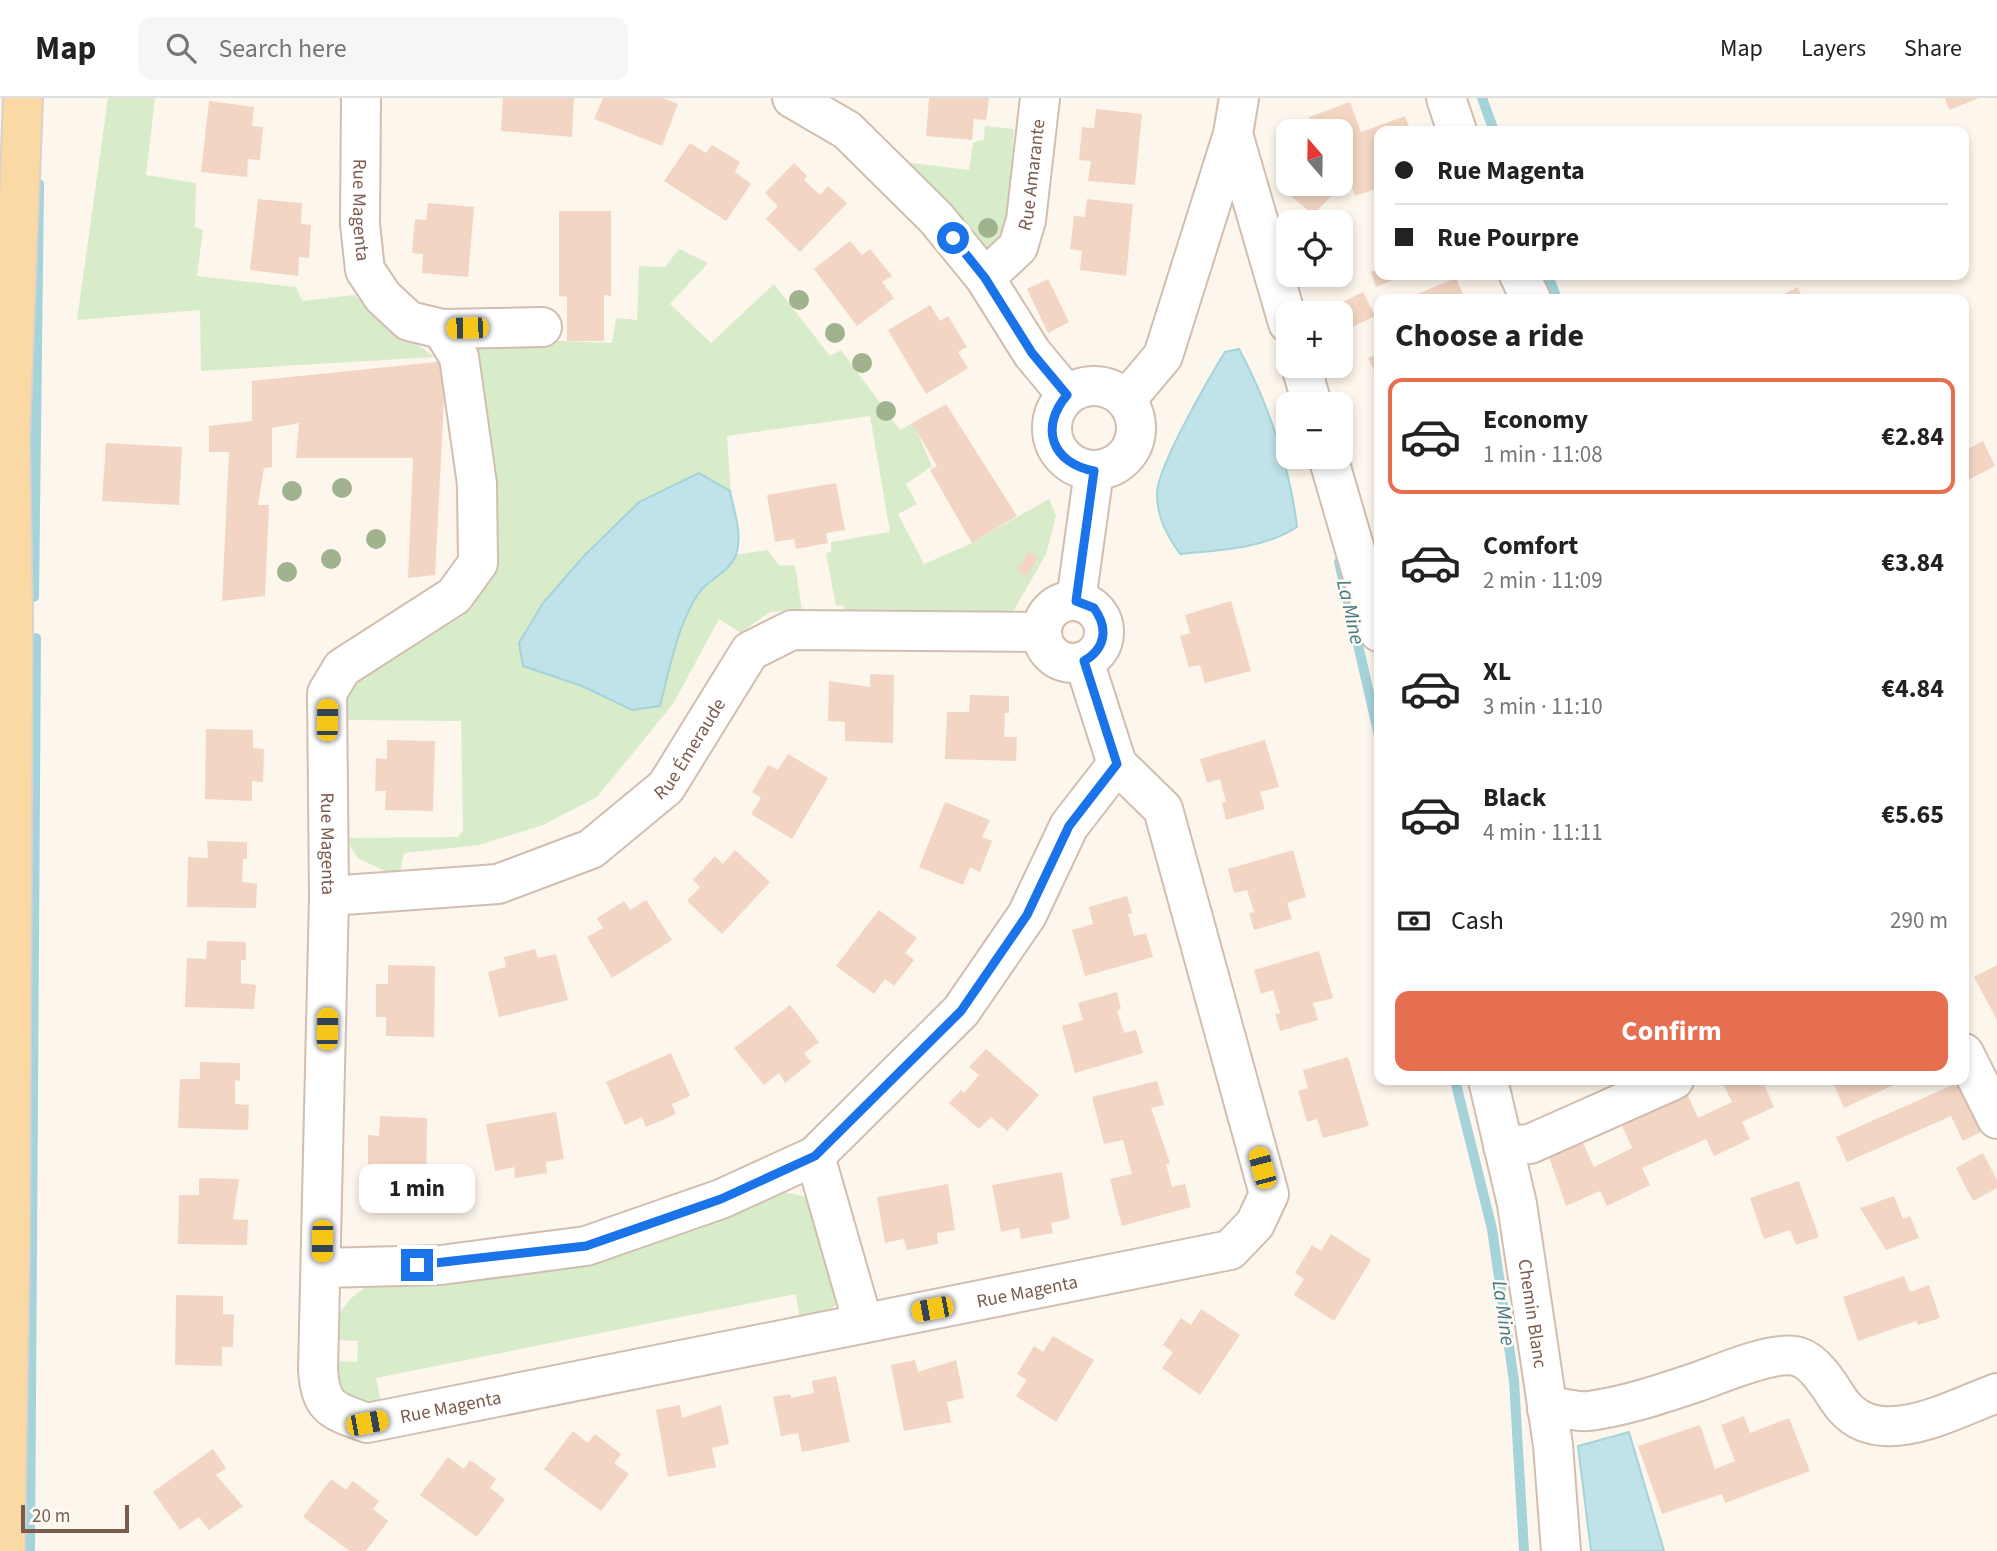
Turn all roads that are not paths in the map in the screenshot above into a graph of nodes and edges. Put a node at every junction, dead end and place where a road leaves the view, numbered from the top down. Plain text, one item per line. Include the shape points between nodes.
1 (23, 98) edge
2 (361, 98) edge
3 (792, 98) edge
4 (1040, 98) edge
5 (1446, 98) edge
6 (1236, 116) edge
7 (1455, 126) edge
8 (985, 278) junction
9 (1282, 301) edge
10 (542, 327) dead end
11 (442, 329) junction
12 (0, 343) edge
13 (1067, 395) junction
14 (1126, 400) junction
15 (10, 438) junction
16 (1331, 469) edge
17 (1094, 471) junction
18 (1076, 601) junction
19 (1374, 615) edge
20 (1041, 632) junction
21 (1084, 661) junction
22 (1117, 764) junction
23 (330, 896) junction
24 (1969, 1063) edge
25 (1489, 1085) edge
26 (1663, 1085) edge
27 (1997, 1119) edge
28 (1503, 1146) junction
29 (815, 1156) junction
30 (321, 1268) junction
31 (863, 1323) junction
32 (1997, 1393) edge
33 (1547, 1409) junction
34 (5, 1551) edge
35 (1561, 1551) edge

1 - 15 main road
2 - 11 street, Rue Magenta via 360,224 365,270 383,298 409,321
3 - 8 street via 847,130 936,218
4 - 8 street, Rue Amarante via 1026,220 1018,247
5 - 7 street
6 - 9 street
6 - 14 street via 1163,356
8 - 13 street via 1018,332
10 - 11 street
11 - 23 street, Rue Magenta via 459,357 477,484 478,563 454,596 342,668 327,693
12 - 15 main road
13 - 14 street via 1078,388 1104,387
13 - 17 street via 1053,417 1054,442 1070,463
14 - 17 street via 1137,425 1136,439 1120,462
15 - 34 main road via 13,622
16 - 19 street
17 - 18 street
18 - 20 street via 1056,605 1043,621
18 - 21 street via 1094,608 1104,628 1100,648
20 - 21 street via 1055,658
20 - 23 street, Rue Émeraude via 792,630 750,651 666,787 591,849 498,884
21 - 22 street, Rue Magenta
22 - 29 street via 1069,826 1027,915 961,1011
22 - 31 street, Rue Magenta via 1163,809 1269,1194 1255,1224 1230,1250
23 - 30 street, Rue Magenta
24 - 27 street
25 - 28 street, Chemin Blanc
26 - 28 street via 1530,1144
28 - 33 street, Chemin Blanc via 1517,1204
29 - 30 street via 721,1199 586,1246 441,1265
29 - 31 street
30 - 31 street, Rue Magenta via 320,1394 335,1411 367,1423
32 - 33 street via 1913,1423 1865,1424 1846,1411 1814,1367 1799,1357 1775,1357 1644,1400 1586,1412
33 - 35 street, Chemin Blanc

